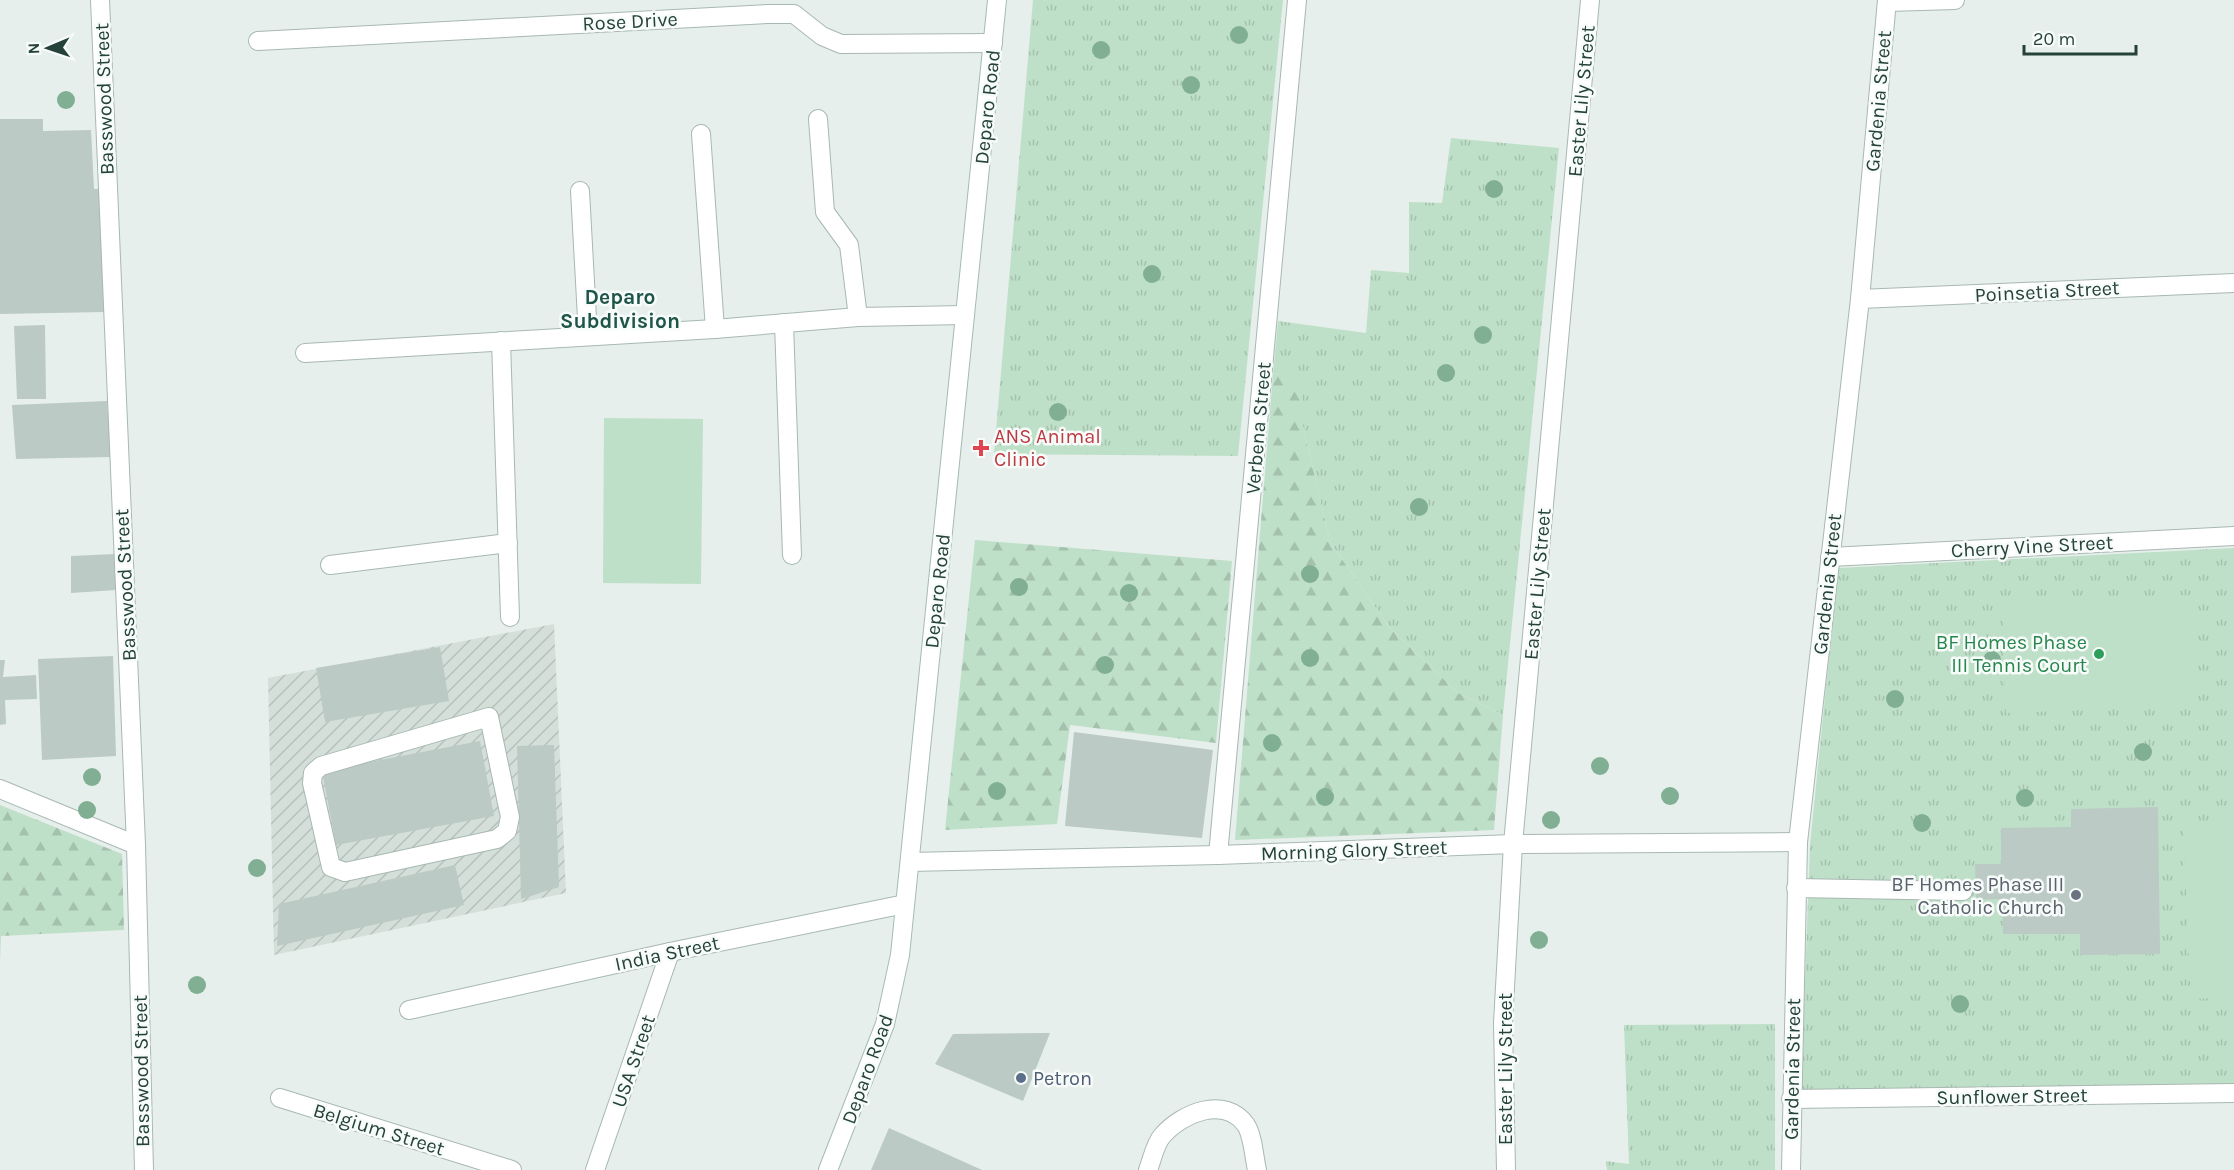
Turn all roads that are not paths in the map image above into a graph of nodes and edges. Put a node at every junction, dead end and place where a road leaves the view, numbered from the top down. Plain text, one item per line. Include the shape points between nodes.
1 (100, 0) edge
2 (997, 0) edge
3 (1297, 0) edge
4 (1590, 0) edge
5 (1955, 0) edge
6 (1887, 1) edge
7 (258, 41) dead end
8 (993, 43) junction
9 (818, 119) dead end
10 (701, 134) dead end
11 (580, 191) dead end
12 (2234, 283) edge
13 (1860, 299) junction
14 (965, 315) junction
15 (858, 317) junction
16 (784, 323) junction
17 (715, 329) junction
18 (588, 336) junction
19 (501, 341) junction
20 (305, 353) dead end
21 (2234, 536) edge
22 (508, 543) junction
23 (792, 555) dead end
24 (1830, 557) junction
25 (330, 565) dead end
26 (510, 617) dead end
27 (489, 717) joint
28 (0, 789) edge
29 (1798, 842) junction
30 (1513, 844) junction
31 (136, 845) junction
32 (1218, 855) junction
33 (910, 862) junction
34 (1796, 888) junction
35 (1963, 891) dead end
36 (905, 904) junction
37 (670, 952) junction
38 (409, 1010) dead end
39 (2234, 1093) edge
40 (280, 1098) dead end
41 (1791, 1099) junction
42 (144, 1170) edge
43 (512, 1170) edge
44 (595, 1170) edge
45 (828, 1170) edge
46 (1148, 1170) edge
47 (1257, 1170) edge
48 (1506, 1170) edge
49 (1791, 1170) edge

1 - 31 street, Basswood Street
2 - 8 street, Deparo Road
3 - 32 street, Verbena Street
4 - 30 street, Easter Lily Street
5 - 6 street
6 - 13 street, Gardenia Street
7 - 8 street, Rose Drive via 794,14 822,36 840,44
8 - 14 street, Deparo Road
9 - 15 street via 825,212 849,244
10 - 17 street
11 - 18 street
12 - 13 street, Poinsetia Street
13 - 24 street, Gardenia Street
14 - 15 street
14 - 33 street, Deparo Road
15 - 16 street
16 - 17 street
16 - 23 street
17 - 18 street
18 - 19 street
19 - 20 street
19 - 22 street
21 - 24 street, Cherry Vine Street
22 - 25 street
22 - 26 street
24 - 29 street, Gardenia Street
27 - 27 street via 510,817 507,831 497,839 345,872 332,867 313,773 321,766
28 - 31 street
29 - 30 street, Morning Glory Street
29 - 34 street, Gardenia Street
30 - 32 street, Morning Glory Street
30 - 48 street, Easter Lily Street via 1503,1023
31 - 42 street, Basswood Street
32 - 33 street, Morning Glory Street
33 - 36 street, Deparo Road
34 - 35 street
34 - 41 street, Gardenia Street
36 - 37 street, India Street
36 - 45 street, Deparo Road via 895,989 885,1024
37 - 38 street, India Street
37 - 44 street, USA Street
39 - 41 street, Sunflower Street
40 - 43 street, Belgium Street
41 - 49 street, Gardenia Street
46 - 47 street via 1160,1137 1182,1117 1216,1108 1234,1113 1247,1126

